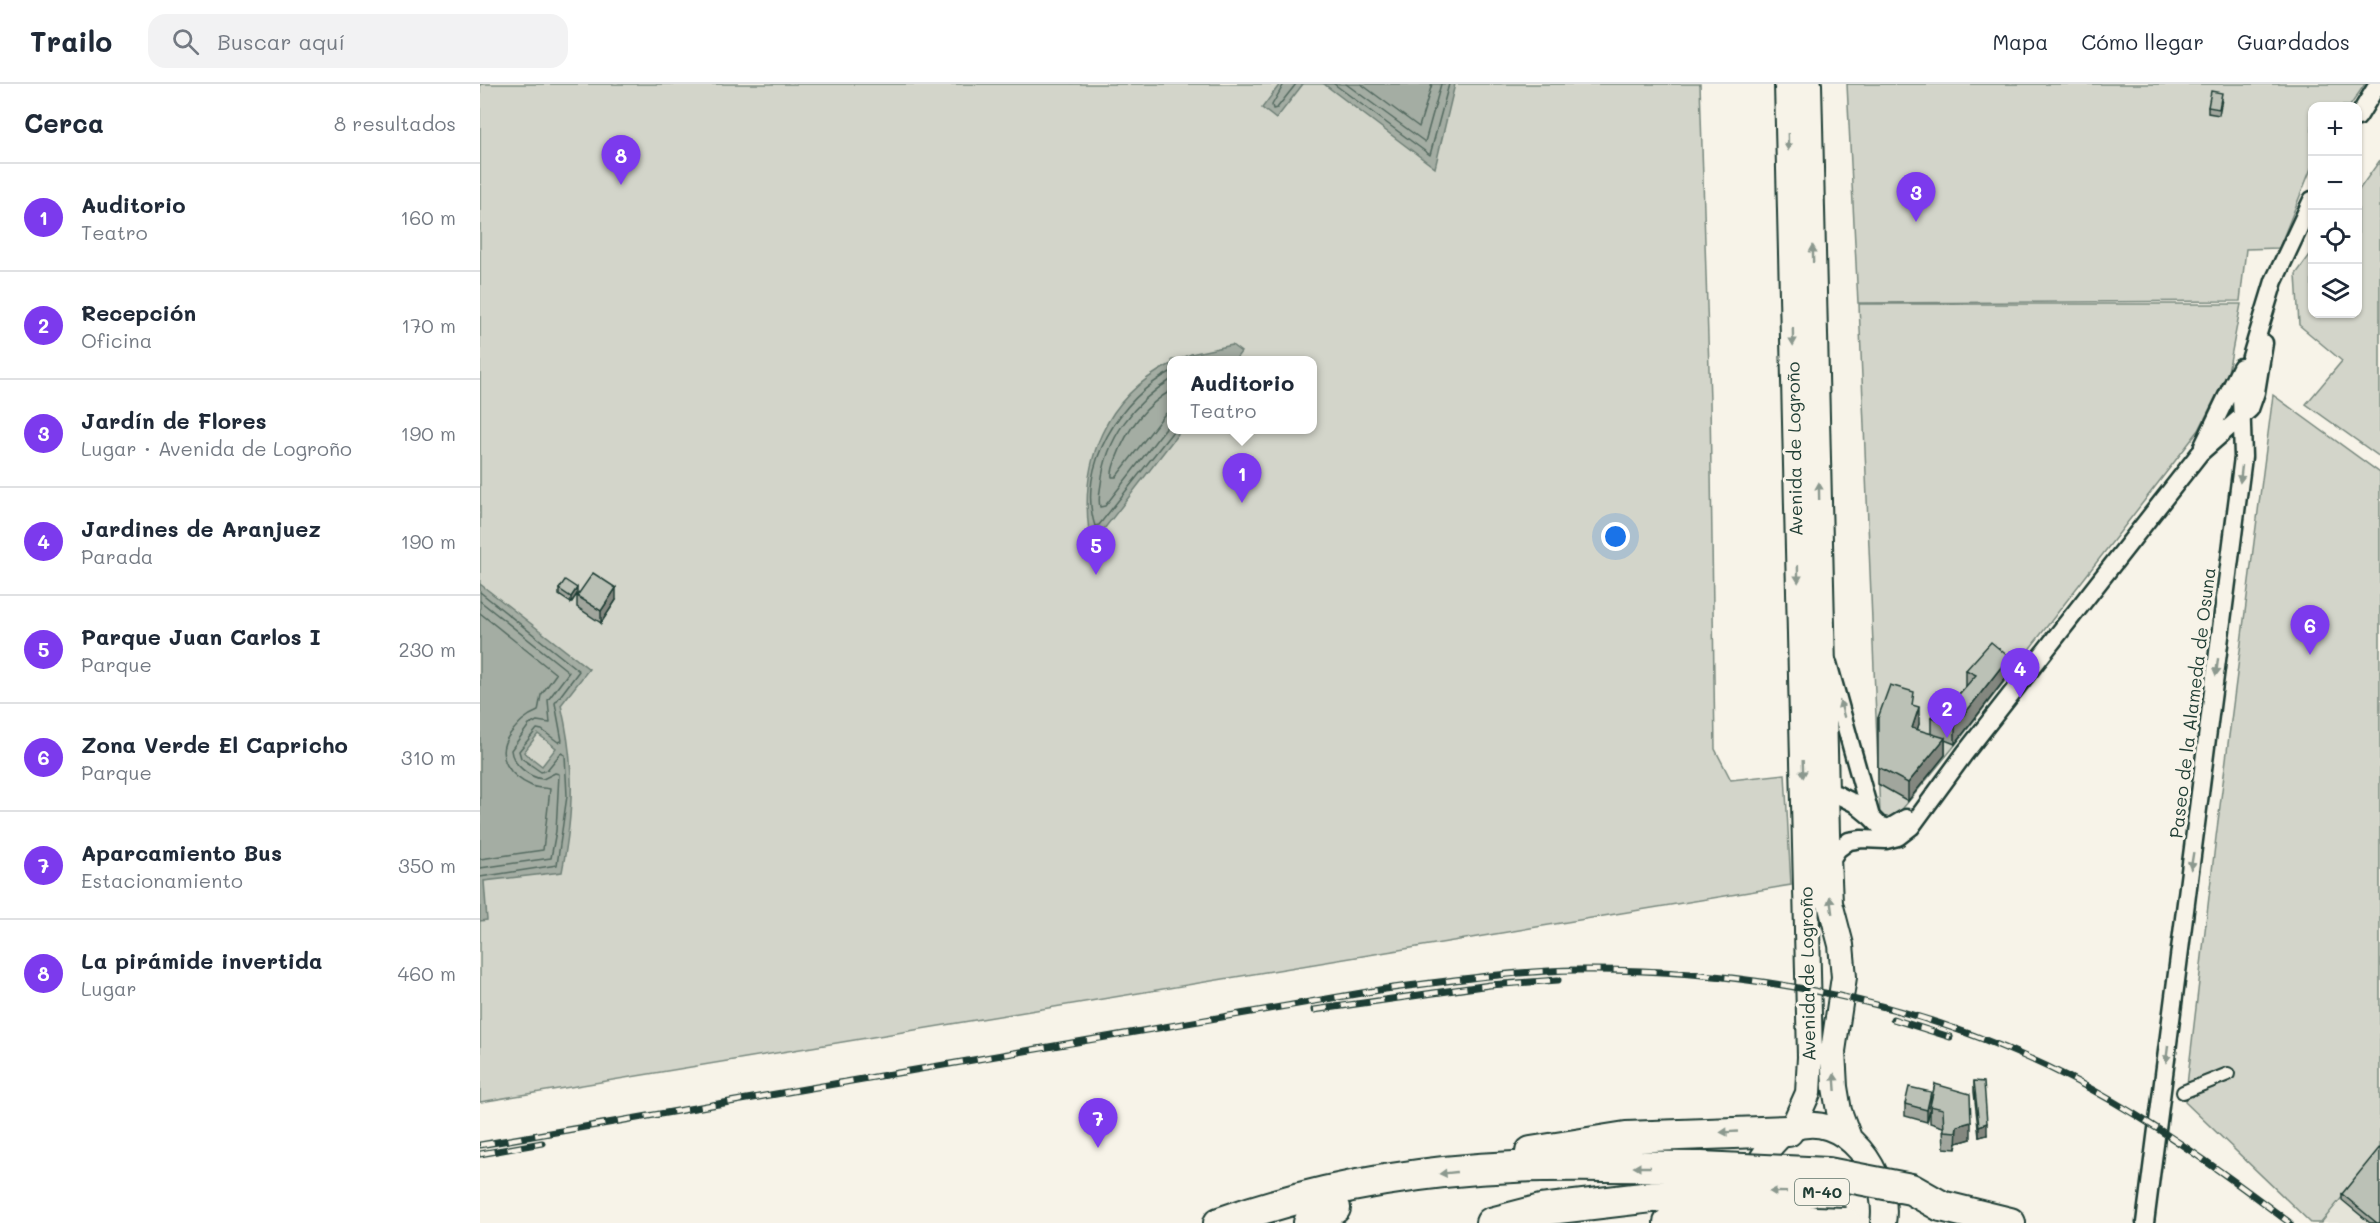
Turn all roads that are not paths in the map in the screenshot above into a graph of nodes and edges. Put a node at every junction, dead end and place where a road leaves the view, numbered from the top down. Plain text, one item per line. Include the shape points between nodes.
1 (1787, 84) edge
2 (1809, 84) edge
3 (2378, 84) edge
4 (2362, 110) edge
5 (2308, 210) edge
6 (2266, 306) junction
7 (2254, 342) junction
8 (2243, 415) junction
9 (2200, 453) junction
10 (1823, 649) junction
11 (1956, 765) junction
12 (1826, 795) junction
13 (1804, 815) junction
14 (1870, 817) junction
15 (1828, 864) junction
16 (2228, 1074) dead end
17 (2183, 1092) dead end
18 (1790, 1130) junction
19 (1849, 1138) junction
20 (1531, 1152) dead end
21 (1702, 1192) junction
22 (1335, 1208) dead end
23 (1220, 1223) edge
24 (1309, 1223) edge
25 (1491, 1223) edge
26 (1669, 1223) edge
27 (1746, 1223) edge
28 (1845, 1223) edge
29 (1883, 1223) edge
30 (2010, 1223) edge
31 (2145, 1223) edge

1 -> 13 main road, Avenida de Logroño
10 -> 2 main road, Avenida de Logroño
3 - 4 street
5 - 6 street, Paseo de la Alameda de Osuna
6 - 7 street, Paseo de la Alameda de Osuna
6 - 8 street via 2256,392
7 - 8 street, Paseo de la Alameda de Osuna via 2241,396
7 - 9 street
8 - 9 street
8 -> 31 street, Paseo de la Alameda de Osuna via 2243,457
9 - 11 street
10 - 12 main road, Avenida de Logroño
14 -> 10 street, Avenida de Logroño
11 - 14 street via 1897,825 1889,828
11 - 15 street, Avenida de Logroño via 1911,827 1886,840 1850,841 1838,849
12 - 13 street
12 - 14 street via 1836,794 1854,803
12 - 15 main road, Avenida de Logroño
13 - 18 main road, Avenida de Logroño via 1809,1081 1808,1093
19 -> 15 main road, Avenida de Logroño via 1835,1088 1833,1051 1844,977 1841,945 1830,903
16 - 17 street
18 - 19 main road via 1818,1125
18 -> 20 highway via 1626,1137
18 - 27 main road via 1761,1158 1749,1183
19 - 29 main road via 1865,1154 1882,1191
21 -> 23 highway via 1513,1167 1377,1181 1271,1204
21 - 25 highway, M-40 via 1541,1210
21 - 26 highway, M-40
21 - 28 highway, M-40, bridge
30 -> 21 highway, bridge via 1941,1206 1911,1189 1828,1173
22 - 24 highway

